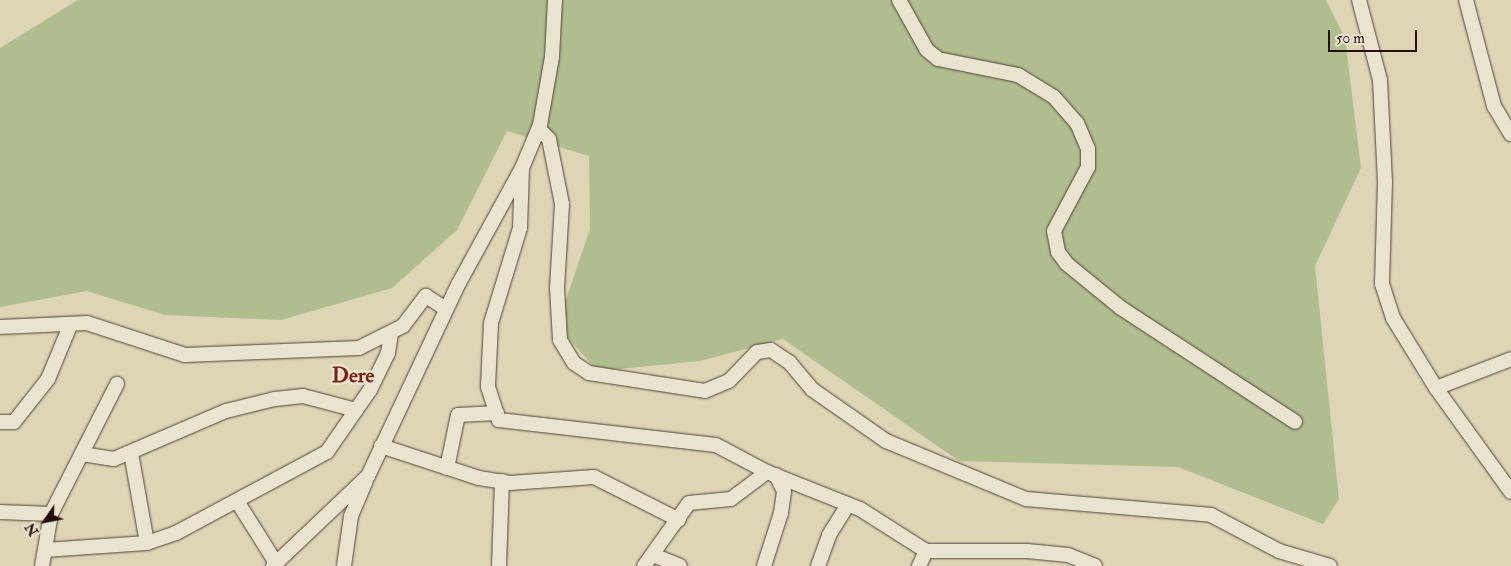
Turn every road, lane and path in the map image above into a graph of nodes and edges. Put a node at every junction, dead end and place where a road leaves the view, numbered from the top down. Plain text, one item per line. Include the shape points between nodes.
1 (555, 0) edge
2 (898, 0) edge
3 (1359, 0) edge
4 (1466, 0) edge
5 (539, 129) junction
6 (1511, 134) edge
7 (522, 168) junction
8 (446, 309) junction
9 (70, 326) junction
10 (0, 327) edge
11 (390, 334) junction
12 (1511, 359) edge
13 (117, 384) dead end
14 (1436, 388) junction
15 (356, 410) junction
16 (497, 413) junction
17 (0, 422) edge
18 (1295, 422) dead end
19 (382, 446) junction
20 (131, 453) junction
21 (82, 454) junction
22 (448, 468) junction
23 (771, 473) junction
24 (368, 476) junction
25 (502, 482) junction
26 (1510, 495) edge
27 (237, 501) junction
28 (848, 504) junction
29 (0, 512) edge
30 (51, 514) junction
31 (679, 520) junction
32 (147, 543) junction
33 (45, 550) junction
34 (926, 551) junction
35 (653, 555) junction
36 (1044, 560) edge
37 (274, 564) edge
38 (42, 566) edge
39 (344, 566) edge
40 (499, 566) edge
41 (644, 566) edge
42 (680, 566) edge
43 (764, 566) edge
44 (818, 566) edge
45 (920, 566) edge
46 (1095, 566) edge
47 (1330, 566) edge

1 - 5 street via 552,57
2 - 18 street via 932,55 951,63 989,66 1018,75 1054,97 1077,123 1088,149 1088,167 1054,231 1058,252 1067,264 1121,308
3 - 14 street via 1380,80 1384,182 1382,284 1393,318
4 - 6 street via 1494,106
5 - 7 street
5 - 47 street via 549,139 562,204 557,295 560,340 574,363 589,374 705,392 729,381 757,352 771,350 790,363 813,390 886,440 1026,499 1200,513 1232,523 1278,551
7 - 8 street
7 - 16 street via 520,228 491,323 488,387
8 - 11 street via 426,296 403,326
8 - 19 street
9 - 10 street
9 - 11 street via 87,324 186,355 358,348
9 - 17 street via 48,379 14,422
11 - 15 street via 388,353
12 - 14 street
13 - 21 street
14 - 26 street
15 - 20 street via 303,396 276,399 226,411
15 - 27 street via 327,452
16 - 22 street via 458,415
16 - 23 street via 499,420 716,444
19 - 22 street
19 - 24 street
20 - 21 street via 114,459
20 - 32 street
21 - 30 street
22 - 25 street
23 - 28 street
23 - 31 street via 731,499 689,503
23 - 43 street via 784,491 781,514
24 - 37 street
24 - 39 street via 351,516
25 - 31 street via 594,477
25 - 40 street
27 - 32 street via 176,534
27 - 37 street
28 - 34 street
28 - 44 street via 829,535
29 - 30 street
30 - 33 street
31 - 35 street
32 - 33 street
33 - 38 street
34 - 36 street
34 - 45 street
35 - 41 street
35 - 42 street
36 - 46 street via 1068,555

